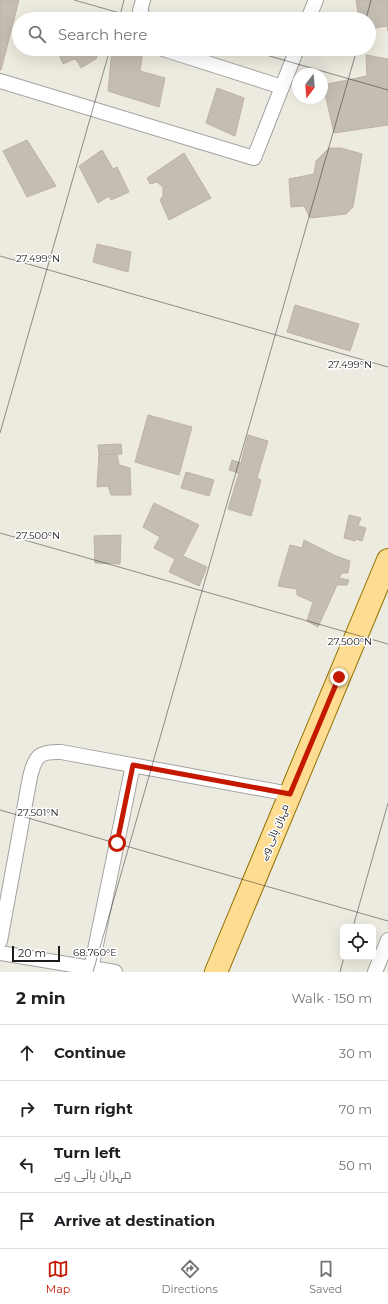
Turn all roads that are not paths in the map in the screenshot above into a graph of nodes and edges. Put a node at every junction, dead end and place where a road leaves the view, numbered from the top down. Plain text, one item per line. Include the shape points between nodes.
1 (143, 0) edge
2 (316, 0) edge
3 (141, 12) edge
4 (311, 12) edge
5 (185, 56) edge
6 (294, 56) edge
7 (0, 81) edge
8 (282, 87) junction
9 (388, 560) edge
10 (133, 765) junction
11 (290, 794) junction
12 (388, 940) edge
13 (0, 942) edge
14 (0, 953) edge
15 (92, 969) junction
16 (115, 972) edge
17 (216, 972) edge
18 (374, 972) edge

1 - 3 street
2 - 4 street
5 - 8 street
6 - 8 street
7 - 8 street via 254,158
9 - 11 main road, مہران ہائی وے
10 - 11 street
10 - 13 street via 61,752 49,751 38,756 30,777
10 - 15 street
11 - 17 main road, مہران ہائی وے
12 - 18 street
14 - 15 street
15 - 16 street

